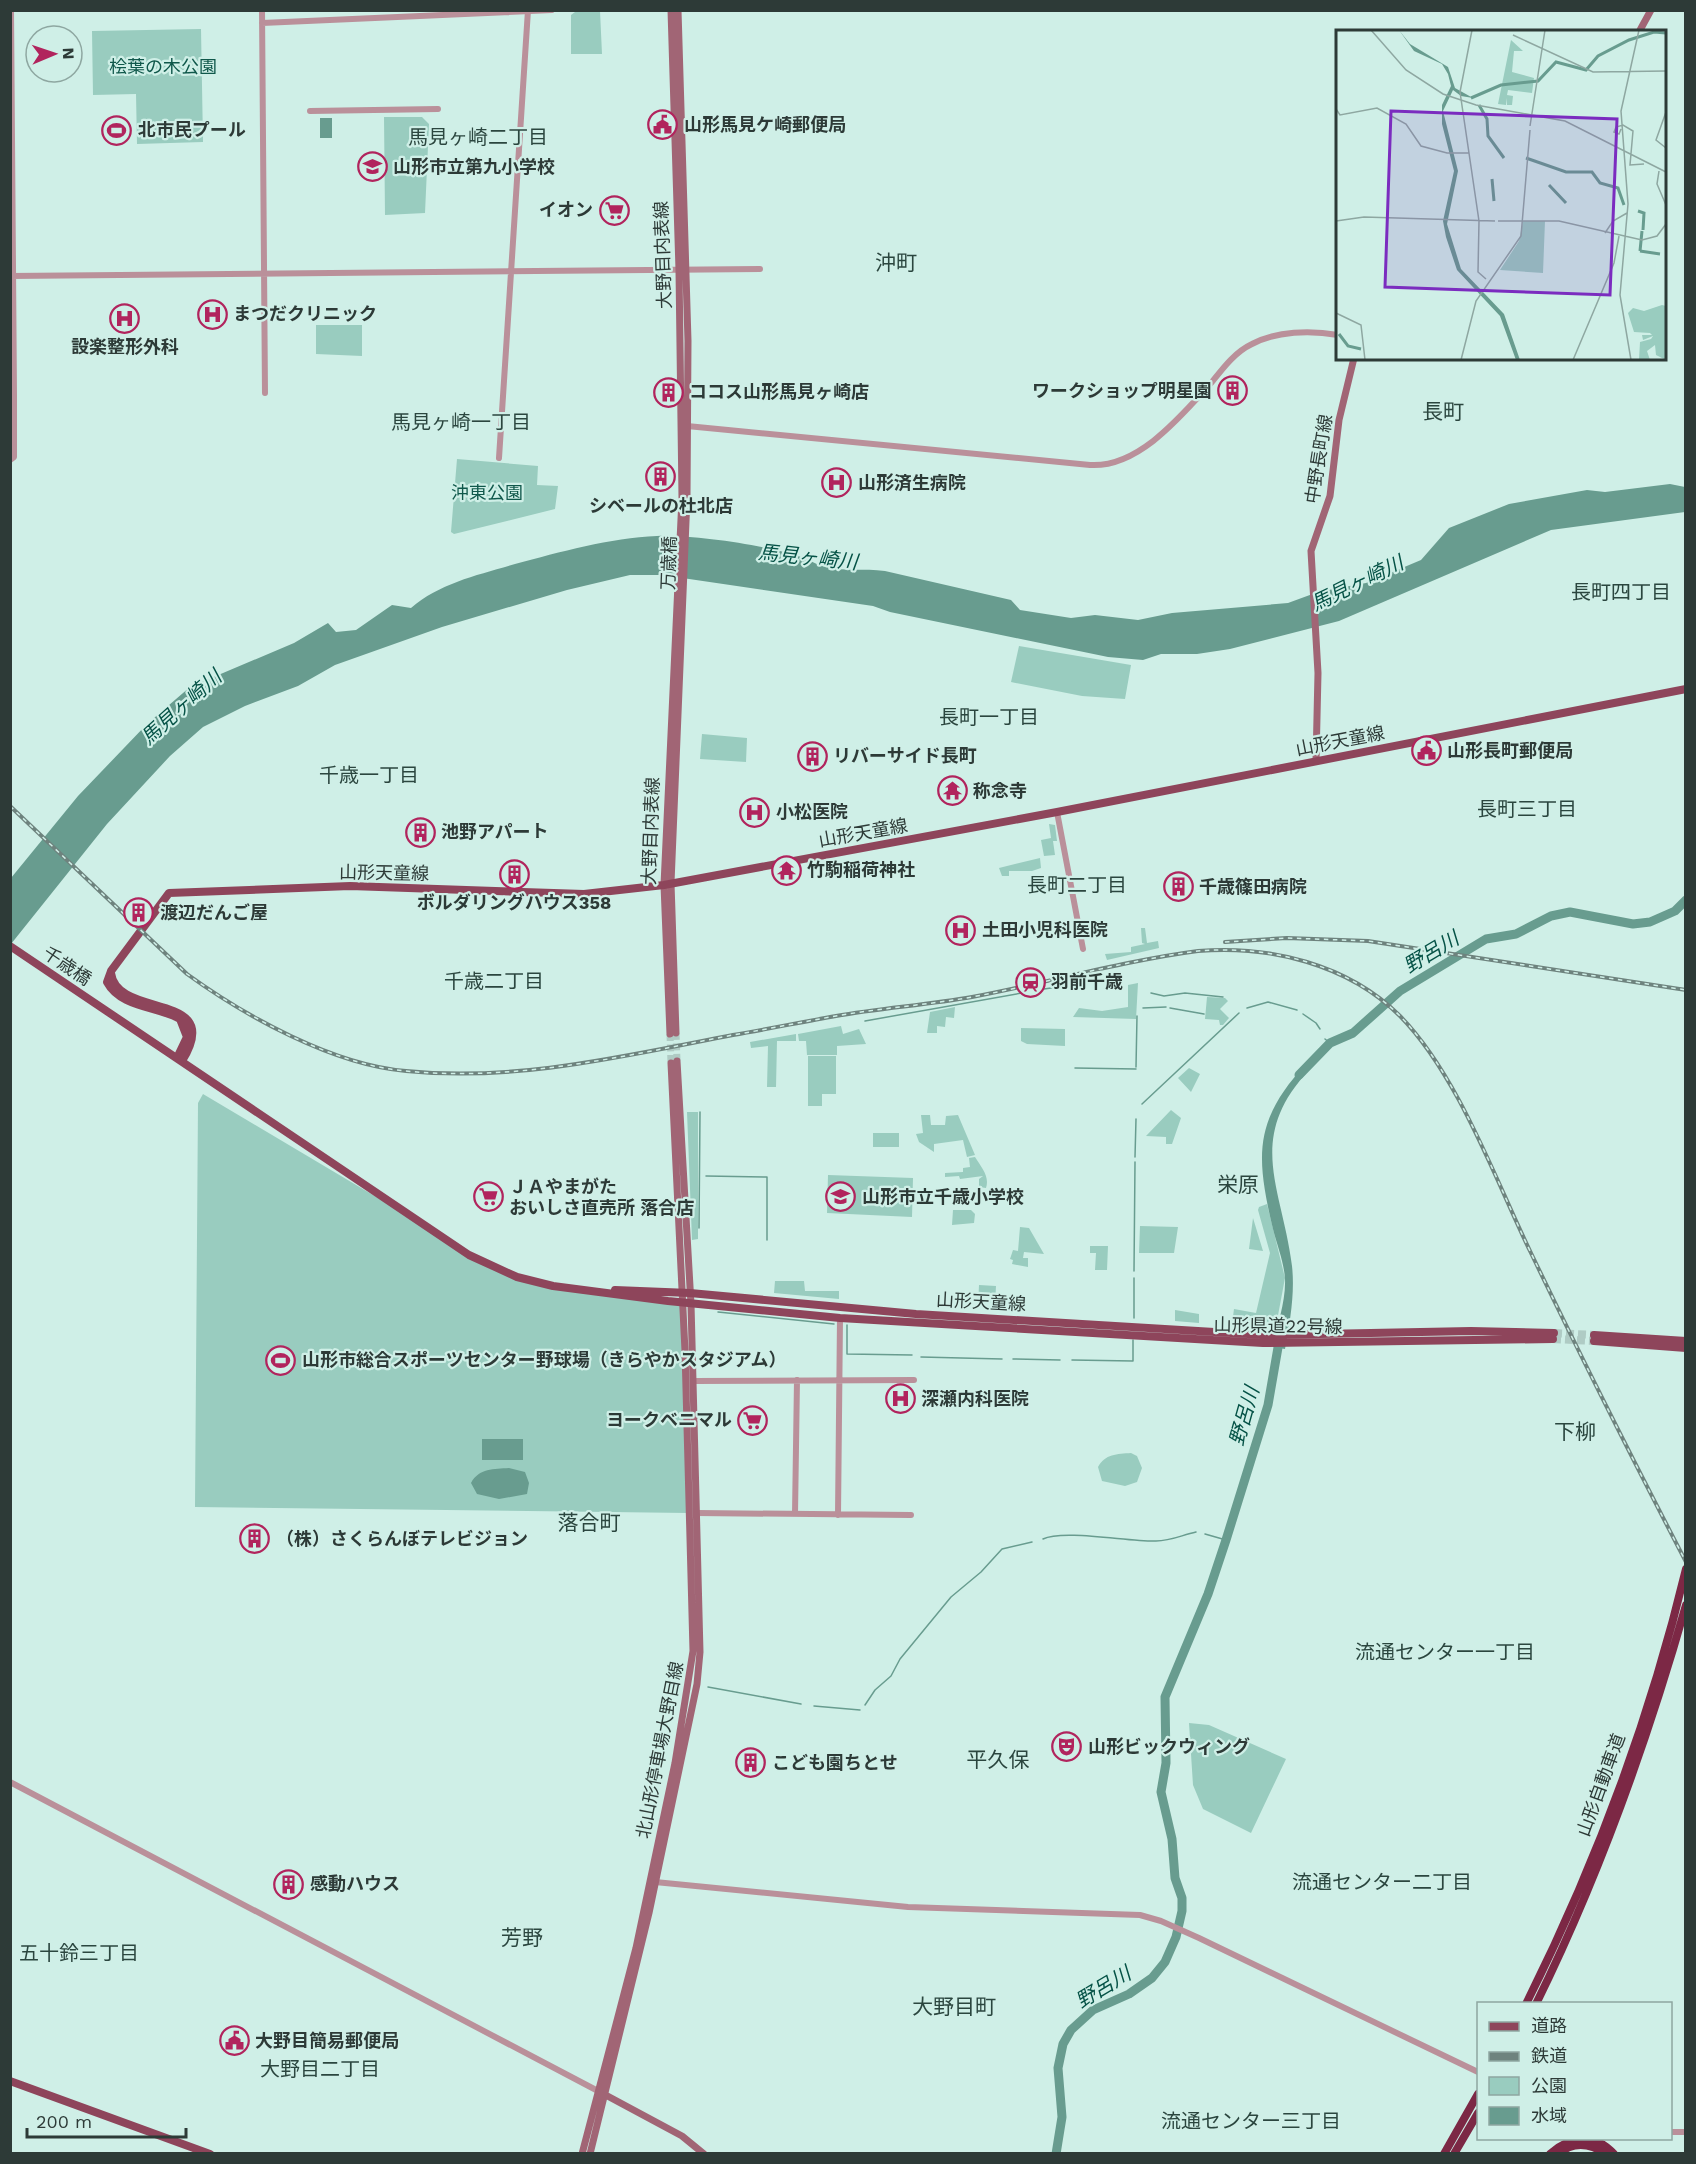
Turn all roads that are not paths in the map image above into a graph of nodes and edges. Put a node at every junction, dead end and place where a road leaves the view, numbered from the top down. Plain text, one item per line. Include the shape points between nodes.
1 (11, 10) edge
2 (262, 10) edge
3 (552, 10) edge
4 (671, 10) edge
5 (678, 10) edge
6 (1651, 10) edge
7 (528, 11) edge
8 (262, 23) junction
9 (1640, 30) edge
10 (438, 109) dead end
11 (310, 111) dead end
12 (760, 269) dead end
13 (683, 270) junction
14 (511, 272) junction
15 (263, 274) junction
16 (12, 276) edge
17 (1336, 335) edge
18 (1354, 360) edge
19 (265, 393) dead end
20 (687, 426) junction
21 (499, 458) dead end
22 (10, 460) edge
23 (685, 497) junction
24 (679, 629) joint
25 (1686, 689) edge
26 (1316, 761) junction
27 (1057, 812) junction
28 (667, 884) junction
29 (10, 946) edge
30 (1083, 949) dead end
31 (108, 1011) joint
32 (673, 1033) tunnel mouth
33 (179, 1059) junction
34 (674, 1062) tunnel mouth
35 (574, 1289) junction
36 (687, 1293) junction
37 (687, 1303) junction
38 (840, 1318) junction
39 (1002, 1328) joint
40 (1242, 1334) joint
41 (1554, 1336) tunnel mouth
42 (1264, 1339) junction
43 (1686, 1341) edge
44 (1686, 1347) edge
45 (840, 1379) junction
46 (797, 1380) junction
47 (914, 1380) dead end
48 (694, 1381) junction
49 (697, 1513) junction
50 (795, 1514) junction
51 (838, 1515) junction
52 (911, 1515) dead end
53 (1686, 1569) edge
54 (1686, 1605) edge
55 (10, 1782) edge
56 (655, 1882) junction
57 (1527, 2002) edge
58 (1537, 2002) edge
59 (1477, 2071) edge
60 (10, 2081) edge
61 (601, 2093) junction
62 (1477, 2097) edge
63 (1477, 2117) edge
64 (1477, 2118) edge
65 (1576, 2140) edge
66 (1596, 2140) edge
67 (210, 2154) edge
68 (582, 2154) edge
69 (590, 2154) edge
70 (704, 2154) edge
71 (1444, 2154) edge
72 (1454, 2154) edge
73 (1459, 2154) edge
74 (1550, 2154) edge
75 (1558, 2154) edge
76 (1606, 2154) edge
77 (1614, 2154) edge

1 - 16 street
2 - 8 street
3 - 7 street
4 - 13 main road, 大野目内表線
5 - 13 main road, 大野目内表線
6 - 9 main road
7 - 8 street
7 - 14 street
8 - 15 street
10 - 11 street
12 - 13 street
13 - 14 street
13 - 20 main road, 大野目内表線
13 - 23 main road, 大野目内表線
14 - 15 street
14 - 21 street
15 - 16 street
15 - 19 street
16 - 22 street via 14,457
17 - 20 street via 1301,333 1250,345 1162,432 1131,456 1112,464
18 - 26 main road, 中野長町線 via 1339,420 1330,496 1311,551 1318,673
20 - 23 main road, 大野目内表線
23 - 24 main road, 万歳橋
24 - 28 main road, 大野目内表線
25 - 26 main road, 山形天童線
26 - 27 main road, 山形天童線
27 - 28 main road, 山形天童線
27 - 30 street
28 - 32 main road, 大野目内表線
28 - 33 main road, 山形天童線 via 584,894 350,886 169,893 111,971 107,982 144,1008 183,1023 187,1037
29 - 31 main road, 千歳橋
31 - 33 main road, 山形天童線
33 - 35 main road, 山形天童線 via 469,1255 517,1277
34 - 36 main road
35 - 36 main road, 山形天童線
35 - 37 main road, 山形天童線
36 - 37 main road, 北山形停車場大野目線
36 - 40 main road, 山形天童線 via 916,1314
37 - 38 main road, 山形天童線
37 - 48 main road, 北山形停車場大野目線
37 - 61 main road, 北山形停車場大野目線 via 691,1672 636,1948
38 - 39 main road, 山形天童線
38 - 45 street
39 - 42 main road, 山形県道22号線
40 - 42 main road, 山形県道22号線
41 - 42 main road, 山形県道22号線
43 - 44 main road via 1594,1338
45 - 46 street
45 - 47 street
45 - 51 street
46 - 48 street
46 - 50 street
48 - 49 main road, 北山形停車場大野目線
49 - 50 street
49 - 56 main road, 北山形停車場大野目線 via 701,1608 698,1673
50 - 51 street
51 - 52 street
53 - 57 highway, 山形自動車道 via 1649,1701 1596,1847
54 - 58 highway, 山形自動車道 via 1657,1703 1580,1914
55 - 61 street
56 - 59 street via 908,1907 1131,1914 1161,1921 1199,1938
56 - 61 main road, 北山形停車場大野目線 via 626,2011
60 - 67 main road
61 - 68 main road
61 - 69 main road
61 - 70 main road via 682,2136
62 - 71 highway
63 - 72 highway
64 - 73 highway
65 - 74 highway via 1565,2141
66 - 77 highway
75 - 76 highway via 1569,2146 1583,2144

